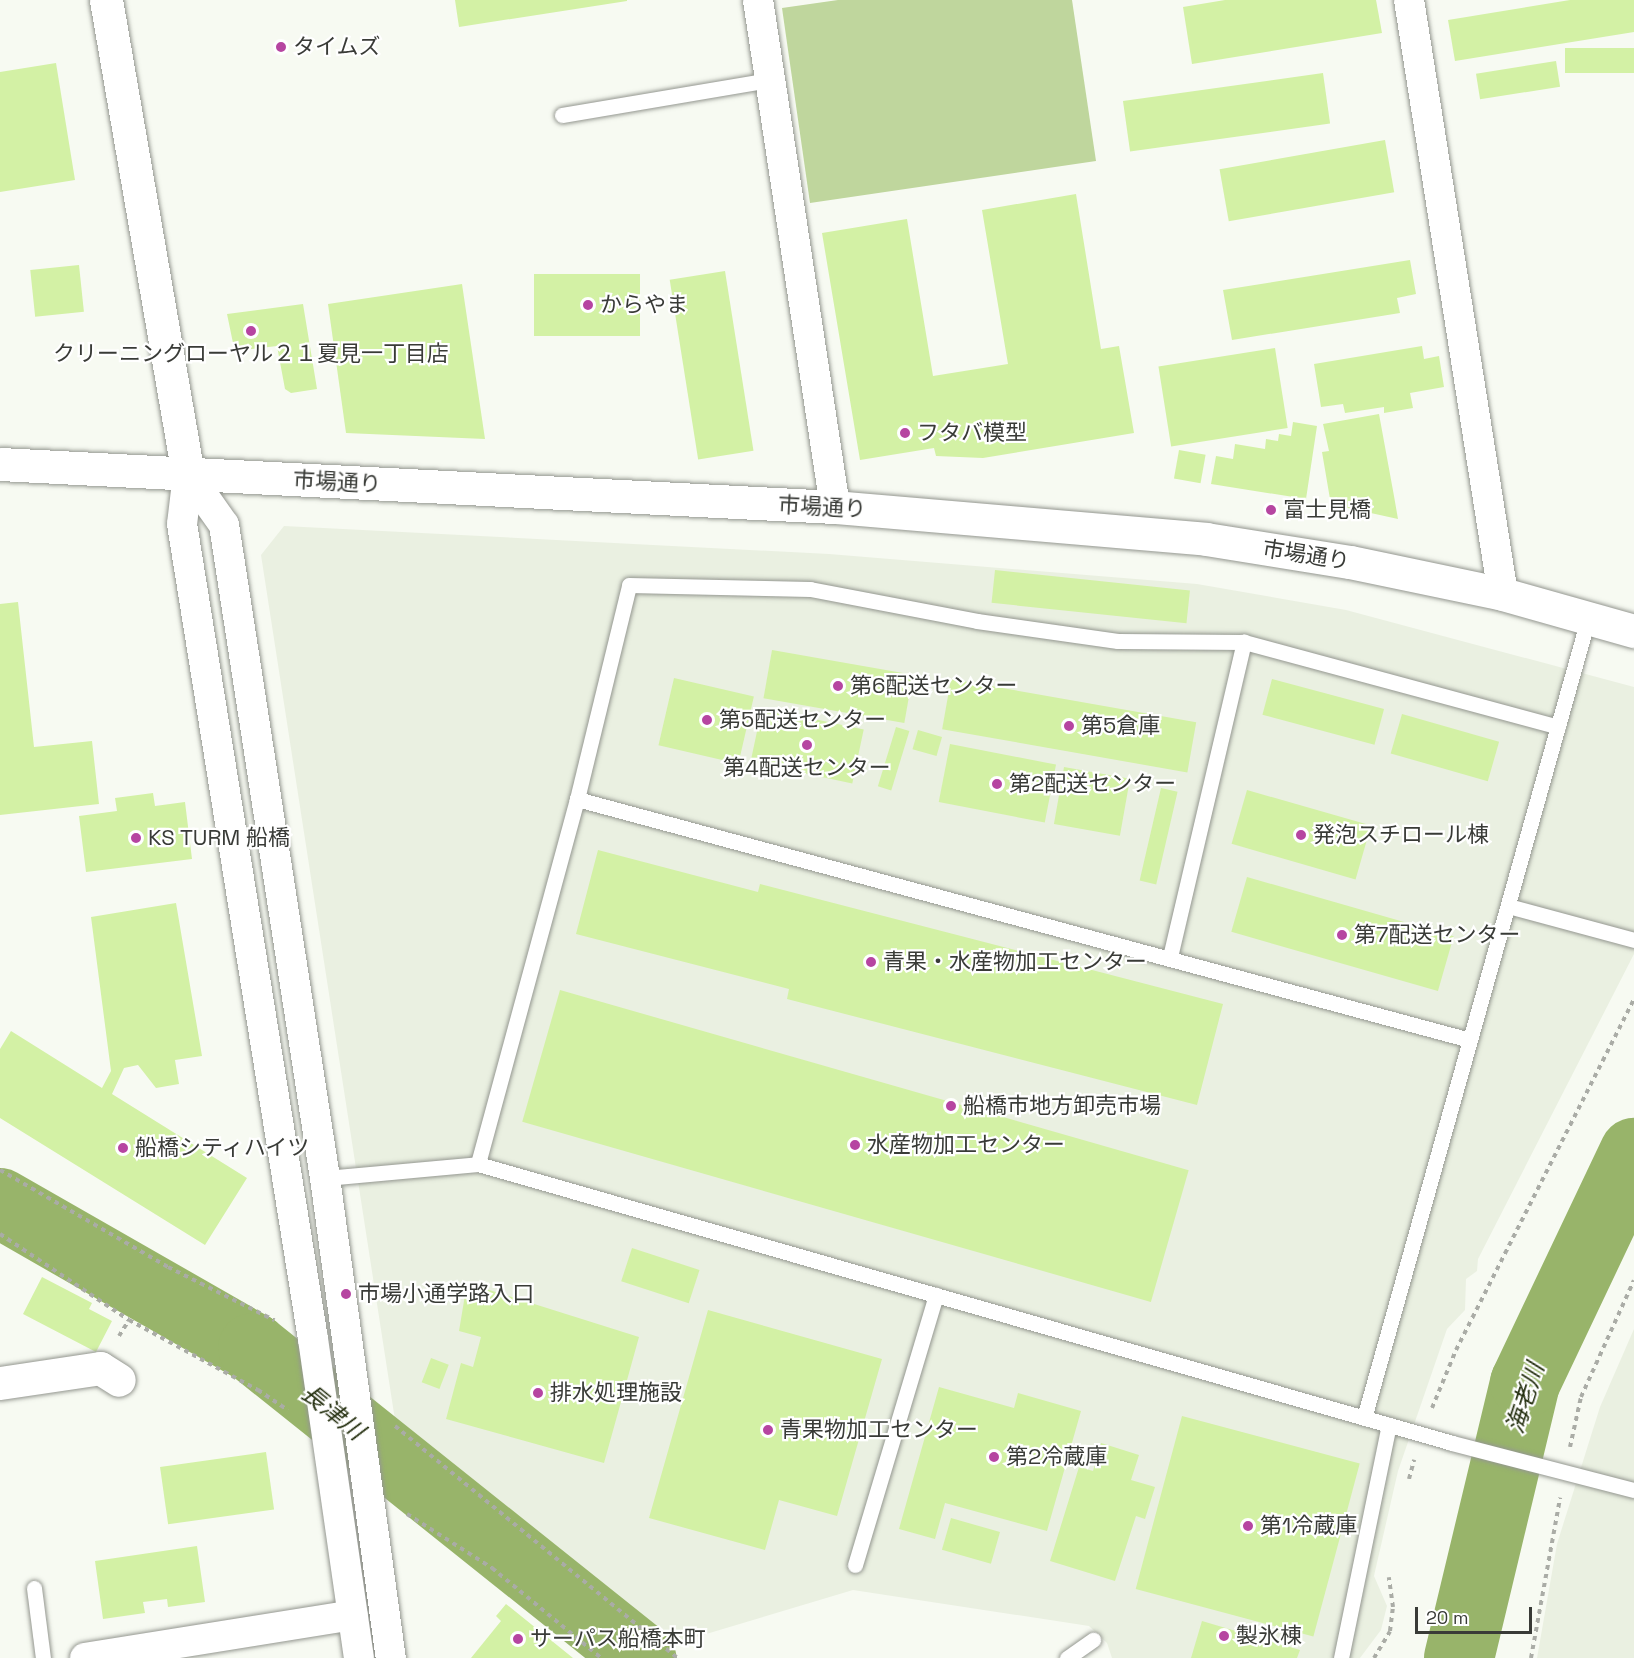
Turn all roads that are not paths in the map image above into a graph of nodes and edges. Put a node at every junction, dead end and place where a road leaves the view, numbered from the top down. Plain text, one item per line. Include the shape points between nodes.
1 (106, 0) edge
2 (758, 0) edge
3 (1409, 0) edge
4 (770, 80) junction
5 (562, 115) dead end
6 (0, 464) edge
7 (188, 474) junction
8 (835, 507) junction
9 (1503, 594) junction
10 (1588, 619) junction
11 (1634, 631) edge
12 (1244, 642) junction
13 (1558, 727) junction
14 (577, 799) junction
15 (1508, 906) junction
16 (1634, 940) edge
17 (1170, 957) junction
18 (1470, 1040) junction
19 (478, 1164) junction
20 (325, 1179) junction
21 (936, 1295) junction
22 (119, 1380) dead end
23 (0, 1383) edge
24 (1364, 1418) junction
25 (1389, 1425) junction
26 (1634, 1491) edge
27 (855, 1565) dead end
28 (34, 1588) dead end
29 (353, 1615) junction
30 (1093, 1640) dead end
31 (43, 1658) edge
32 (85, 1658) edge
33 (359, 1658) edge
34 (391, 1658) edge
35 (1067, 1658) edge
36 (1341, 1658) edge

1 - 7 street
2 - 4 street
3 - 9 street
4 - 5 lane
4 - 8 street
6 - 7 street, 市場通り
7 - 8 street, 市場通り
7 - 20 street via 224,525
7 - 29 street via 182,524 313,1339
8 - 9 street, 市場通り via 1206,539 1350,562
9 - 10 street, 市場通り
10 - 11 street, 市場通り
10 - 13 lane
12 - 13 lane
12 - 14 lane via 1118,641 977,621 810,589 629,585
12 - 17 lane
13 - 15 lane
14 - 17 lane
14 - 19 lane
15 - 16 lane
15 - 18 lane
17 - 18 lane
18 - 24 lane
19 - 20 lane
19 - 21 lane
20 - 34 street
21 - 24 lane
21 - 27 lane
22 - 23 street via 100,1368
24 - 25 lane
25 - 26 lane
25 - 36 lane
28 - 31 lane
29 - 32 street
29 - 33 street
30 - 35 lane

